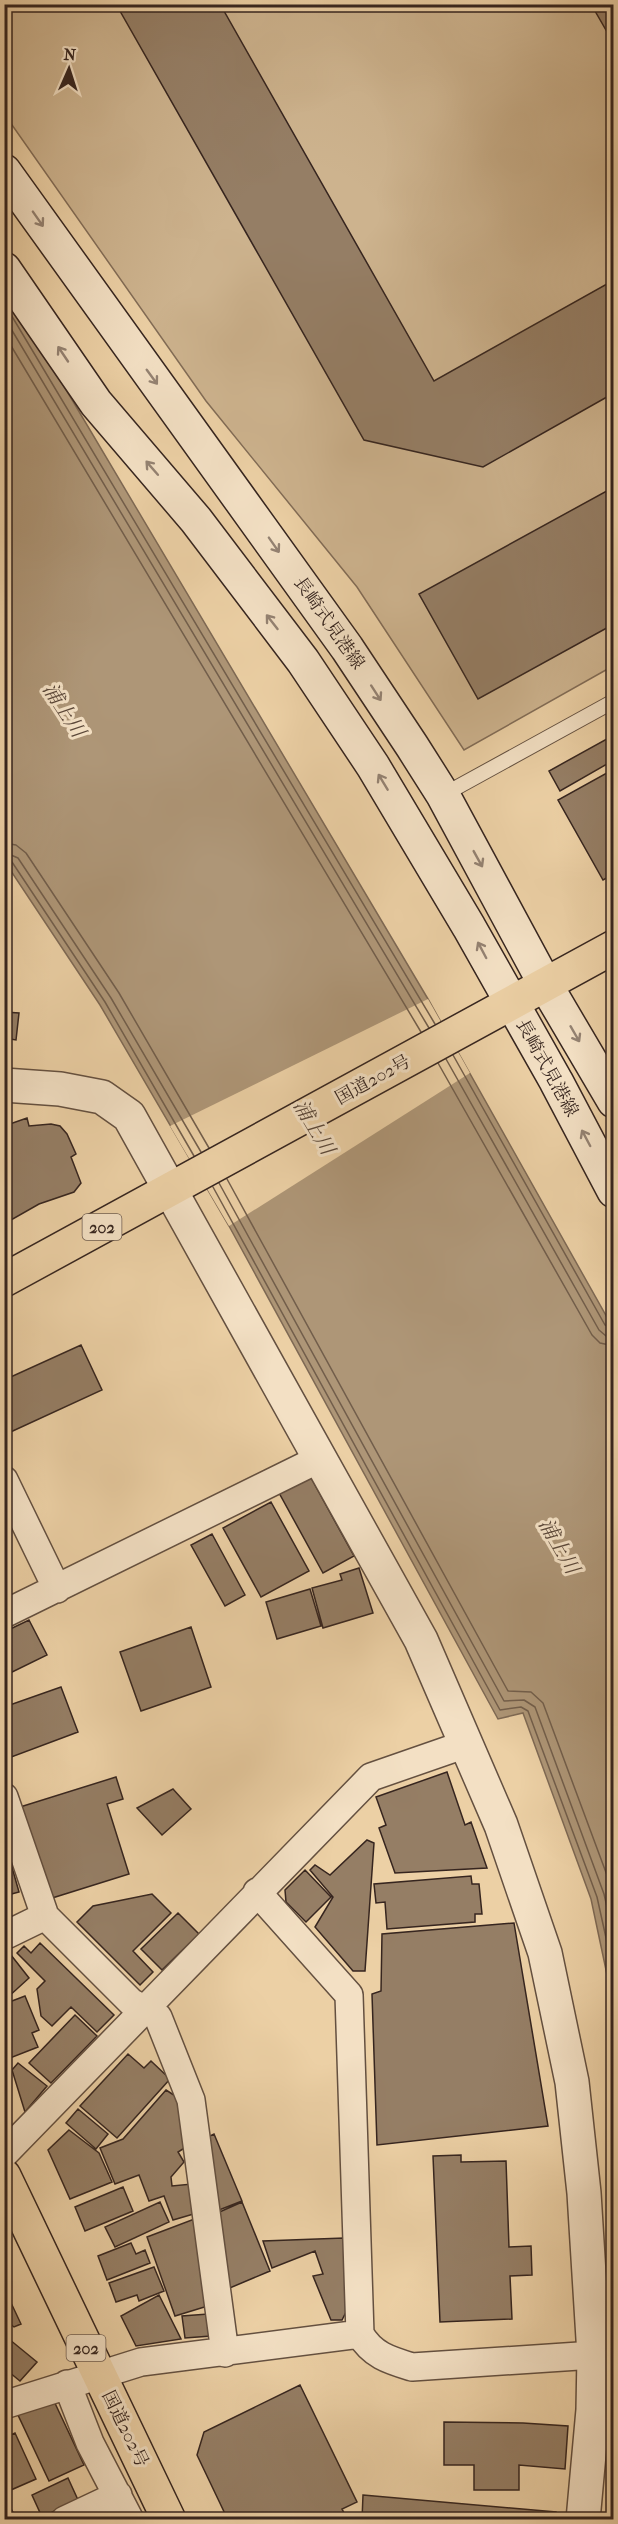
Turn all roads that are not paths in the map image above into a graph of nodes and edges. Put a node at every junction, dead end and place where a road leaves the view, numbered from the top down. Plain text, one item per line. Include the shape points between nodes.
1 (4, 171) edge
2 (4, 268) edge
3 (614, 700) edge
4 (443, 795) junction
5 (614, 947) edge
6 (545, 984) junction
7 (510, 1001) junction
8 (4, 1085) edge
9 (614, 1101) edge
10 (170, 1191) junction
11 (614, 1191) edge
12 (4, 1280) edge
13 (321, 1458) junction
14 (4, 1480) edge
15 (57, 1589) junction
16 (4, 1614) edge
17 (466, 1744) junction
18 (4, 1797) edge
19 (257, 1892) junction
20 (45, 1916) junction
21 (4, 1936) edge
22 (143, 2009) junction
23 (4, 2154) edge
24 (4, 2176) edge
25 (360, 2334) junction
26 (225, 2353) junction
27 (594, 2355) junction
28 (99, 2374) junction
29 (67, 2384) junction
30 (6, 2402) edge
31 (118, 2495) junction
32 (65, 2520) edge
33 (130, 2520) edge
34 (169, 2520) edge
35 (583, 2520) edge

1 -> 4 main road, 長崎式見港線 via 347,648
7 -> 2 main road, 長崎式見港線 via 373,766 303,661 196,520 96,403
3 - 4 lane
4 -> 6 main road, 長崎式見港線
5 - 6 highway, 国道202号 / 202
6 - 7 highway, 国道202号 / 202
6 -> 9 main road, 長崎式見港線
7 - 10 highway, 国道202号 / 202 via 450,1038
11 -> 7 main road, 長崎式見港線
8 - 10 main road via 102,1097 129,1116
10 - 12 highway, 国道202号 / 202
10 - 13 main road
13 - 15 street
13 - 17 main road via 421,1640
14 - 15 street
15 - 16 street
17 - 19 street via 371,1777
17 - 27 main road via 501,1825 545,1953 572,2082 585,2193
18 - 20 street
19 - 22 street
19 - 25 street via 349,1995
20 - 21 street
20 - 22 street via 131,2002
22 - 23 street
22 - 26 street via 158,2017 191,2100
24 - 28 highway, 国道202号 / 202
25 - 26 street
25 - 27 street via 368,2348 412,2367
26 - 28 street via 141,2362
27 - 35 main road
28 - 29 street
28 - 34 highway, 国道202号 / 202
29 - 30 street
29 - 31 street via 90,2443
31 - 32 street
31 - 33 street

